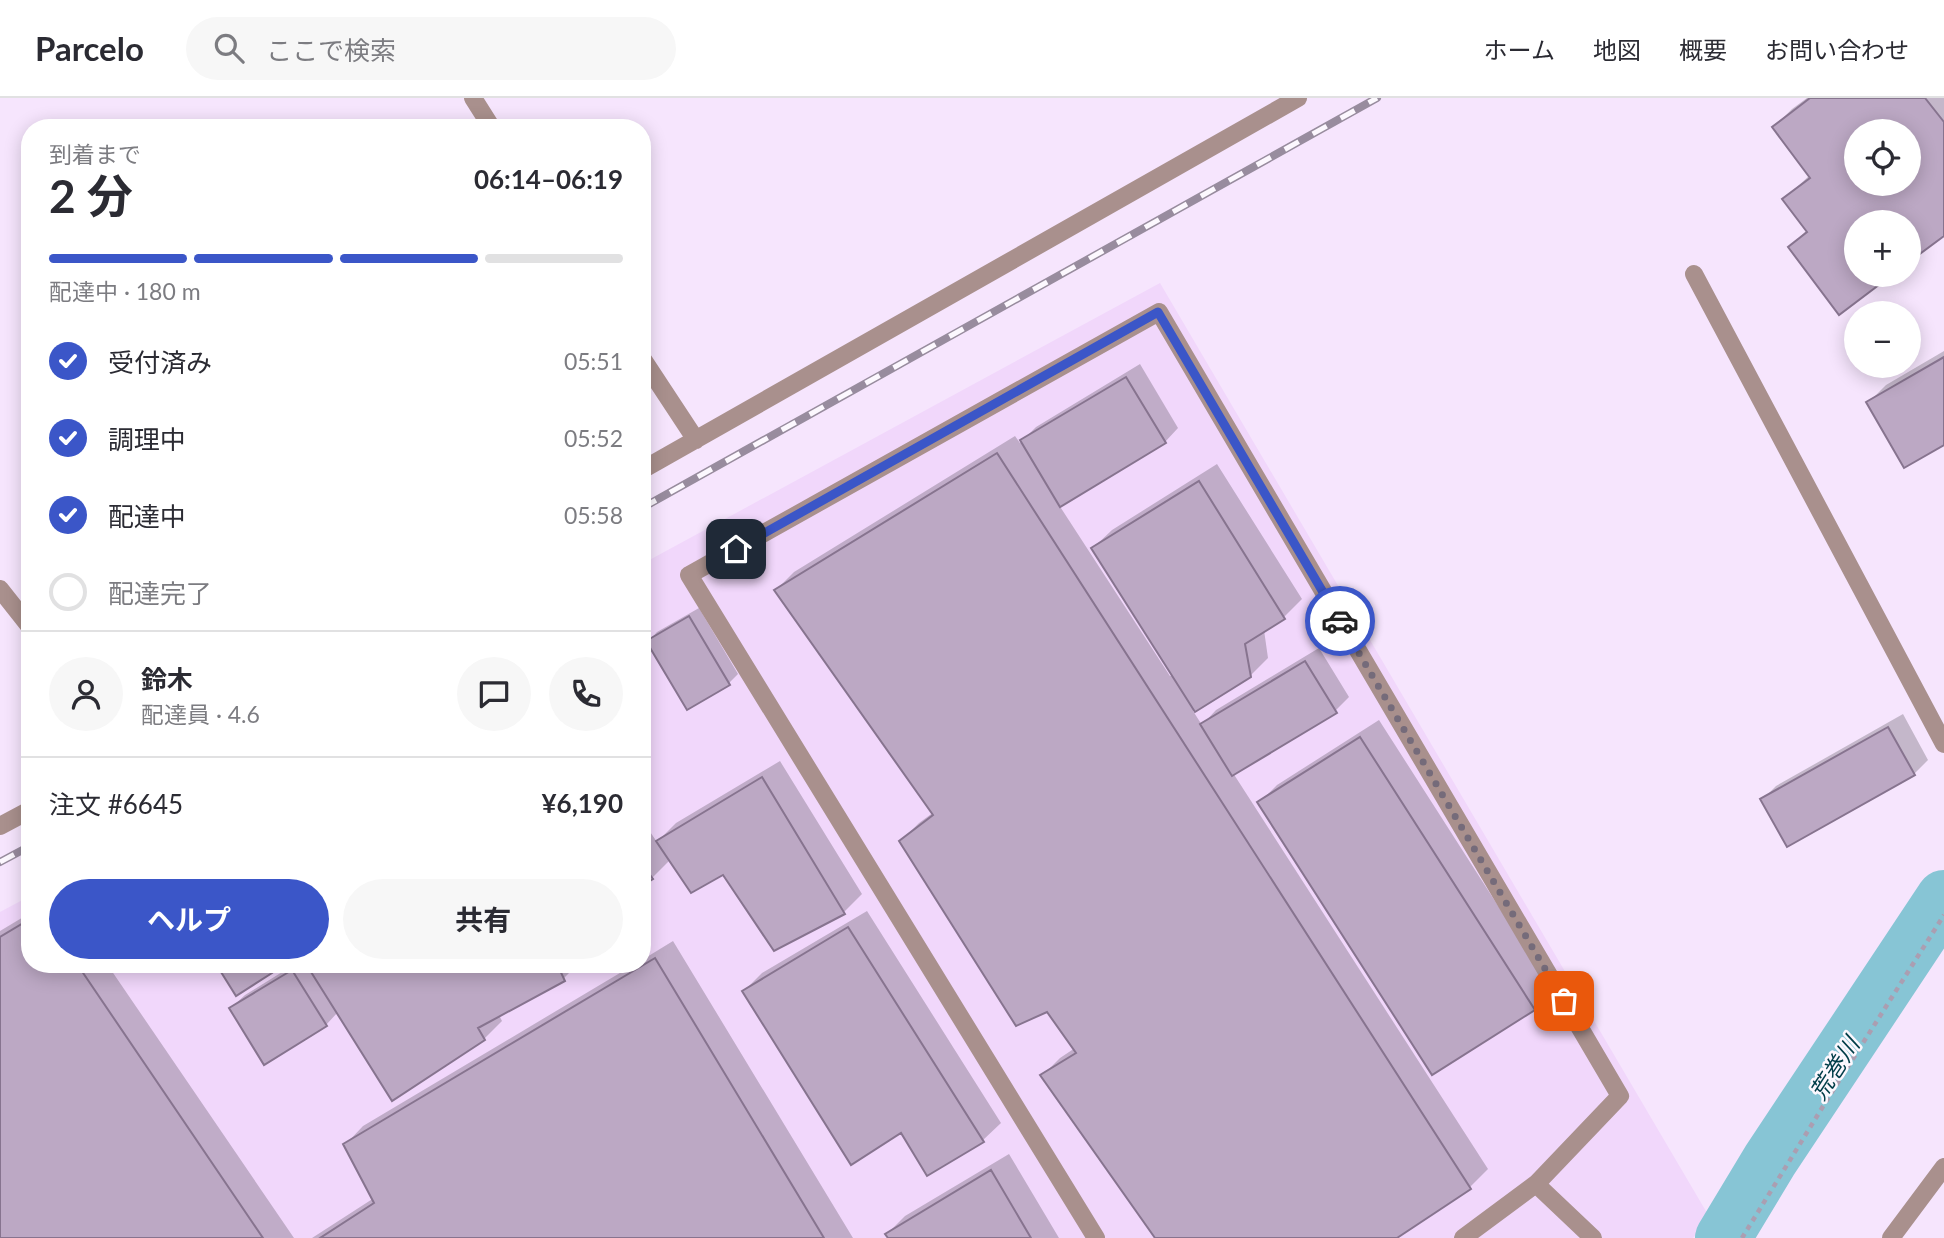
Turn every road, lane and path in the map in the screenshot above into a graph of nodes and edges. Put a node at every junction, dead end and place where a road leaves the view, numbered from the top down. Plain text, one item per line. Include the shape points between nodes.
1 (472, 98) edge
2 (1287, 100) edge
3 (486, 119) edge
4 (1694, 274) dead end
5 (651, 372) edge
6 (696, 440) junction
7 (651, 465) edge
8 (0, 589) edge
9 (21, 616) edge
10 (1944, 744) edge
11 (21, 815) edge
12 (0, 826) edge
13 (1944, 915) edge
14 (1944, 1167) edge
15 (1537, 1183) junction
16 (1096, 1238) edge
17 (1463, 1238) edge
18 (1593, 1238) edge
19 (1742, 1238) edge
20 (1891, 1238) edge

1 - 3 street
2 - 6 street
4 - 10 street
5 - 6 street
6 - 7 street
8 - 9 street
11 - 12 street
13 - 19 path
14 - 20 street
15 - 16 street via 1620,1096 1158,312 689,575
15 - 17 street
15 - 18 street

